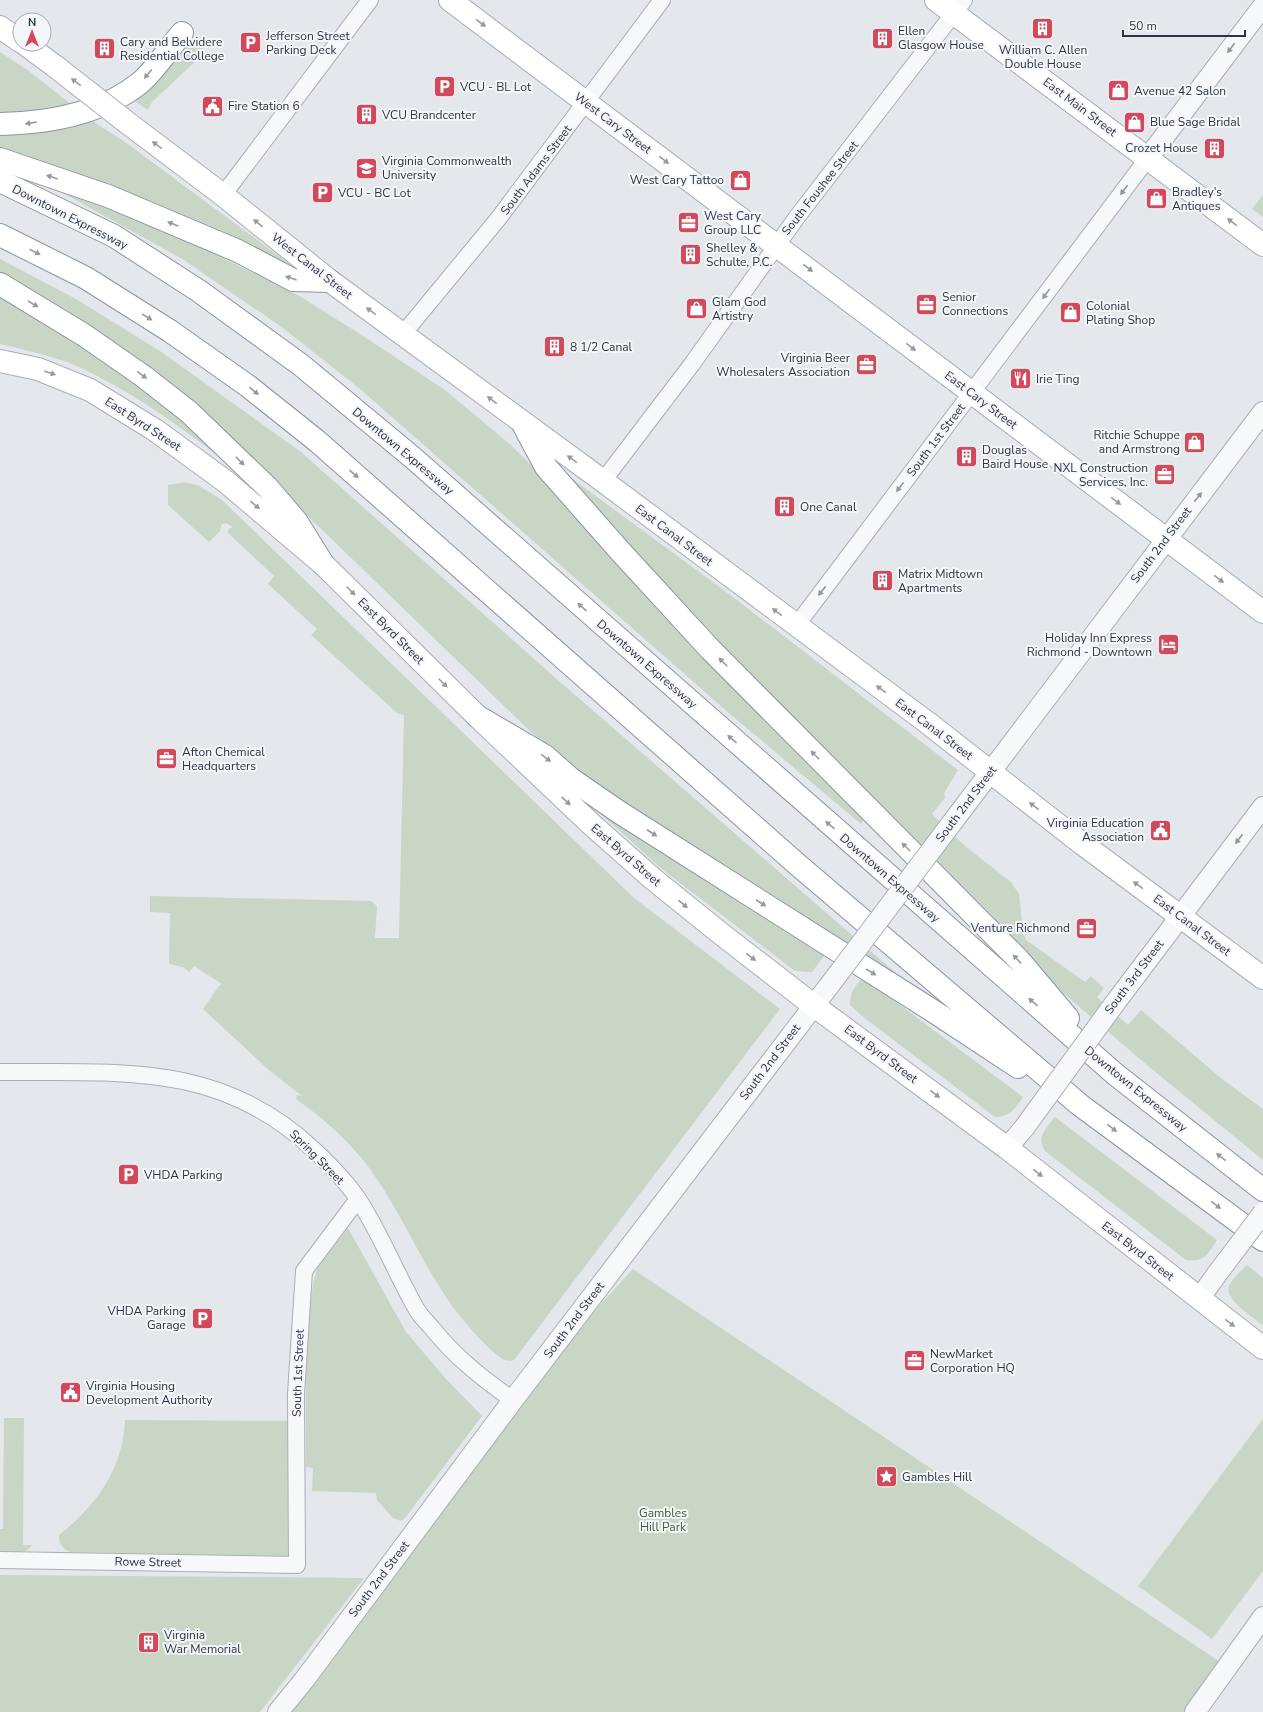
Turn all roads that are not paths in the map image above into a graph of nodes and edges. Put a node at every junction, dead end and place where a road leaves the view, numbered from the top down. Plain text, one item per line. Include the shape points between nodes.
1 (370, 0) edge
2 (450, 0) edge
3 (662, 0) edge
4 (936, 0) edge
5 (1263, 6) edge
6 (959, 7) edge
7 (0, 26) edge
8 (182, 33) dead end
9 (12, 35) edge
10 (36, 52) edge
11 (586, 102) junction
12 (0, 124) edge
13 (1148, 158) junction
14 (0, 159) edge
15 (0, 181) edge
16 (223, 195) junction
17 (0, 235) edge
18 (776, 245) junction
19 (1263, 245) edge
20 (330, 281) junction
21 (0, 284) edge
22 (403, 334) junction
23 (0, 361) edge
24 (972, 392) junction
25 (1263, 412) edge
26 (523, 424) junction
27 (603, 481) junction
28 (1166, 539) junction
29 (323, 564) junction
30 (1263, 612) edge
31 (796, 626) junction
32 (477, 716) junction
33 (990, 772) junction
34 (1263, 808) edge
35 (1181, 916) junction
36 (1263, 978) edge
37 (813, 1004) junction
38 (0, 1072) edge
39 (1115, 1074) junction
40 (1080, 1105) junction
41 (1007, 1148) junction
42 (1263, 1190) edge
43 (358, 1199) junction
44 (1263, 1213) edge
45 (1263, 1240) edge
46 (1199, 1299) junction
47 (1263, 1348) edge
48 (513, 1400) junction
49 (0, 1560) edge
50 (296, 1566) joint
51 (1263, 1617) edge
52 (278, 1712) edge
53 (1195, 1712) edge

1 - 16 street
2 -> 11 main road, West Cary Street
3 - 11 street, South Adams Street
4 - 6 main road, East Main Street
5 -> 13 street
6 - 13 main road, East Main Street
6 - 18 street, South Foushee Street
7 - 9 main road
8 -> 12 main road via 142,81 120,97 91,109 57,118 24,124
16 -> 10 main road, West Canal Street, bridge
11 -> 18 main road, West Cary Street
11 - 22 street, South Adams Street via 498,219
19 -> 13 main road, East Main Street
13 -> 24 street, South 1st Street
20 -> 14 main road via 293,280 238,251 108,196
39 -> 15 main road, Downtown Expressway via 412,457 301,365 199,291 114,236
20 -> 16 main road, West Canal Street
17 -> 40 main road via 86,278 170,331 277,409 798,866
18 -> 24 main road, East Cary Street
18 - 27 street, South Foushee Street via 692,364
22 -> 20 main road, West Canal Street
21 -> 29 main road via 91,340 189,412 268,488 296,522
26 -> 22 main road, West Canal Street
23 -> 29 main road, East Byrd Street via 58,376 90,390 121,408 202,463
24 -> 28 main road, East Cary Street
24 -> 31 street, South 1st Street
28 -> 25 street, South 2nd Street
27 -> 26 main road, West Canal Street
39 -> 26 main road via 1019,960 710,649 620,551 546,466
31 -> 27 main road, East Canal Street
28 -> 30 main road, East Cary Street
28 - 33 street, South 2nd Street
29 -> 32 main road, East Byrd Street
33 -> 31 main road, East Canal Street
32 -> 37 main road, East Byrd Street via 653,879
32 -> 40 main road via 545,756 571,779 619,812
35 -> 33 main road, East Canal Street
33 - 37 street, South 2nd Street, bridge
34 -> 35 street, South 3rd Street
35 - 36 main road, East Canal Street
35 - 41 street, South 3rd Street, bridge
37 -> 41 main road, East Byrd Street
37 - 48 street, South 2nd Street
38 - 43 street, Spring Street via 143,1074 215,1089 239,1099 294,1132 330,1165
42 -> 39 main road, Downtown Expressway
40 -> 45 main road
41 -> 46 main road, East Byrd Street
43 - 48 street, Spring Street via 418,1312 448,1348 484,1380
43 - 50 street, South 1st Street via 304,1272 296,1394
44 - 46 street, bridge
46 -> 47 main road, East Byrd Street
48 - 52 street, South 2nd Street
49 - 50 street, Rowe Street
51 - 53 street

